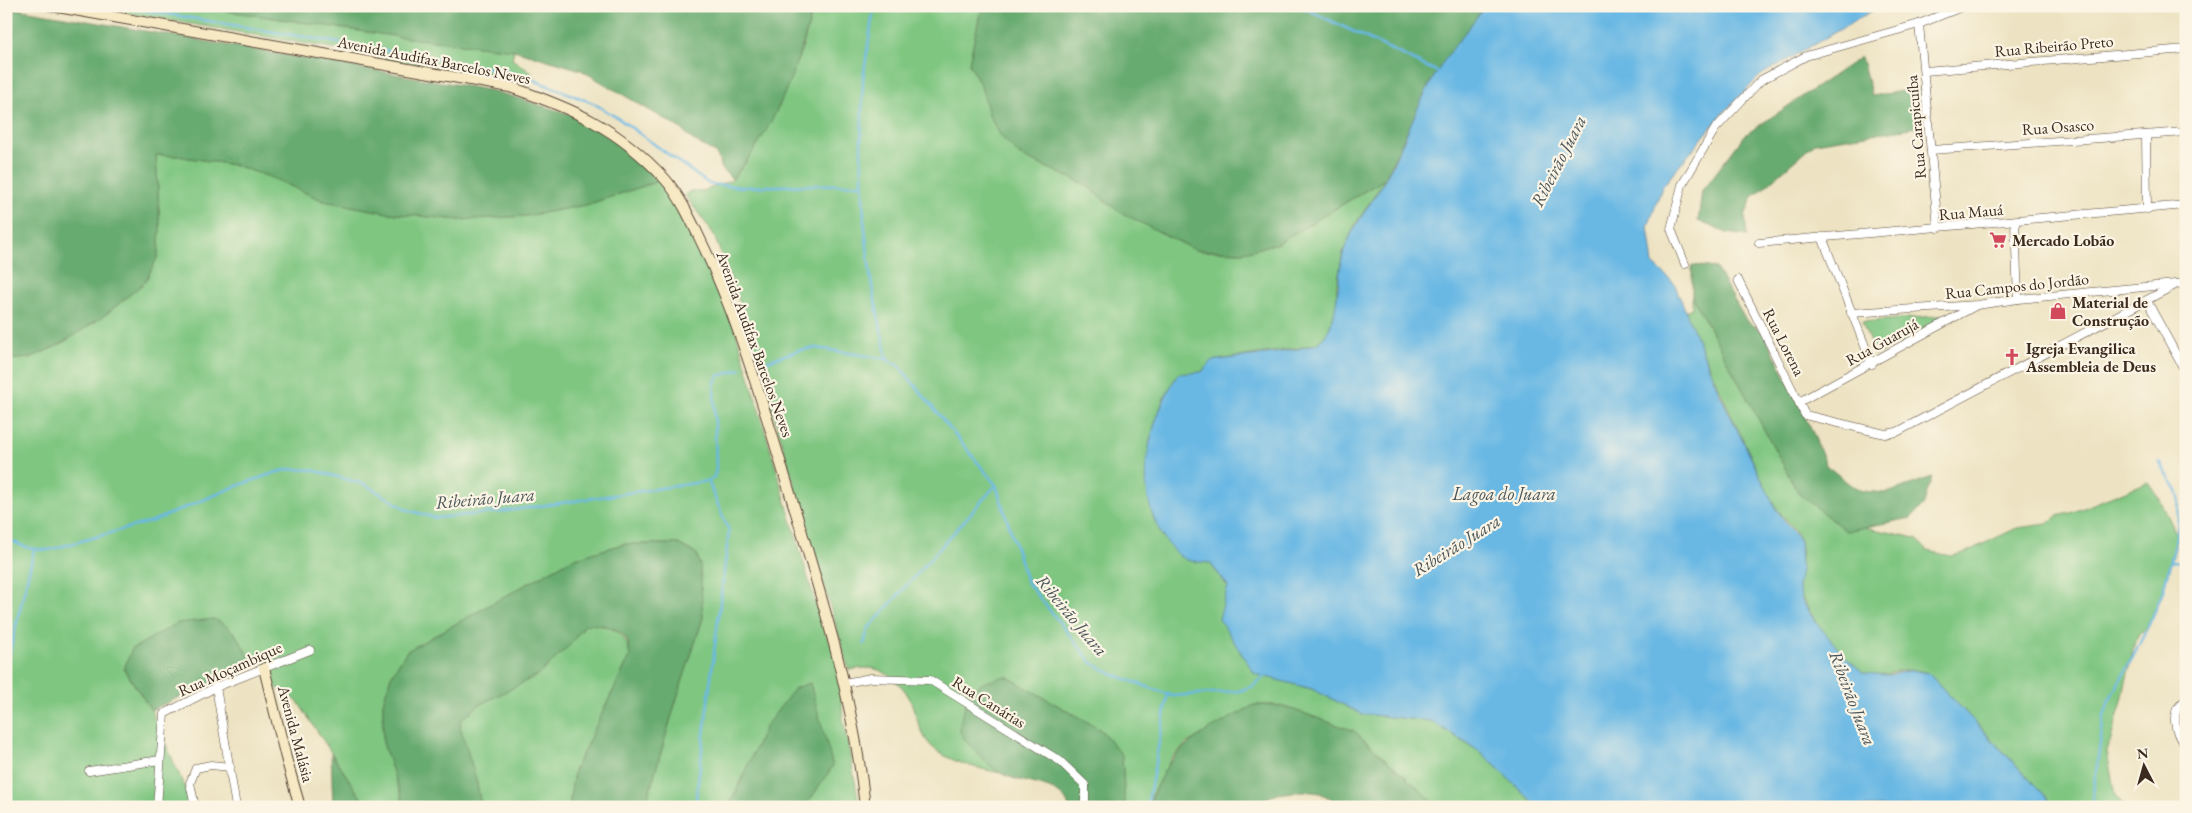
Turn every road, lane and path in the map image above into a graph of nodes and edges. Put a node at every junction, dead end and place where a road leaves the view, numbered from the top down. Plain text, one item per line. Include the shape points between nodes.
1 (52, 6) edge
2 (1964, 6) edge
3 (1919, 24) junction
4 (2186, 49) edge
5 (1925, 71) junction
6 (2186, 132) edge
7 (2146, 135) junction
8 (1931, 150) junction
9 (2186, 205) edge
10 (2147, 209) junction
11 (2015, 222) junction
12 (1938, 228) junction
13 (1822, 238) junction
14 (1759, 243) dead end
15 (1686, 264) dead end
16 (1738, 280) dead end
17 (2182, 284) edge
18 (2018, 299) junction
19 (2147, 301) junction
20 (1977, 305) junction
21 (1852, 313) junction
22 (1872, 364) junction
23 (2185, 369) edge
24 (1799, 402) junction
25 (310, 650) dead end
26 (264, 668) junction
27 (844, 684) junction
28 (216, 687) junction
29 (2186, 699) edge
30 (2186, 745) edge
31 (160, 760) junction
32 (230, 767) junction
33 (89, 771) dead end
34 (157, 807) edge
35 (195, 807) edge
36 (236, 807) edge
37 (300, 807) edge
38 (865, 807) edge
39 (1085, 807) edge

1 - 27 main road, Avenida Audifax Barcelos Neves via 510,87 552,101 590,119 634,147 666,181 681,203 717,273 762,403
2 - 3 street
3 - 5 street, Rua Carapicuíba
3 - 15 street via 1806,56 1761,80 1715,129 1682,185 1671,229
4 - 5 street, Rua Ribeirão Preto
5 - 8 street, Rua Carapicuíba
6 - 7 street, Rua Osasco
7 - 8 street, Rua Osasco
7 - 10 street
8 - 12 street, Rua Carapicuíba
9 - 10 street, Rua Mauá
10 - 11 street, Rua Mauá
11 - 12 street, Rua Mauá
11 - 18 street
12 - 13 street, Rua Mauá
13 - 14 street, Rua Mauá
13 - 21 street
16 - 24 street, Rua Lorena
17 - 18 street, Rua Campos do Jordão
17 - 19 street
18 - 20 street, Rua Campos do Jordão
19 - 23 street
19 - 24 street, Rua Lorena via 1897,432 1885,434 1805,416
20 - 21 street, Rua Campos do Jordão
20 - 22 street, Rua Guarujá
21 - 22 street
22 - 24 street, Rua Guarujá
25 - 26 street, Rua Moçambique
26 - 28 street, Rua Moçambique
26 - 37 main road, Avenida Malásia
27 - 38 main road, Avenida Audifax Barcelos Neves via 861,760
27 - 39 street, Rua Canárias via 871,678 930,680 1060,762 1085,785
28 - 31 street, Rua Moçambique via 164,714
28 - 32 street
29 - 30 street via 2177,710 2176,724 2180,740
31 - 33 street
31 - 34 street, Rua Moçambique
32 - 35 street via 196,768 190,783
32 - 36 street

